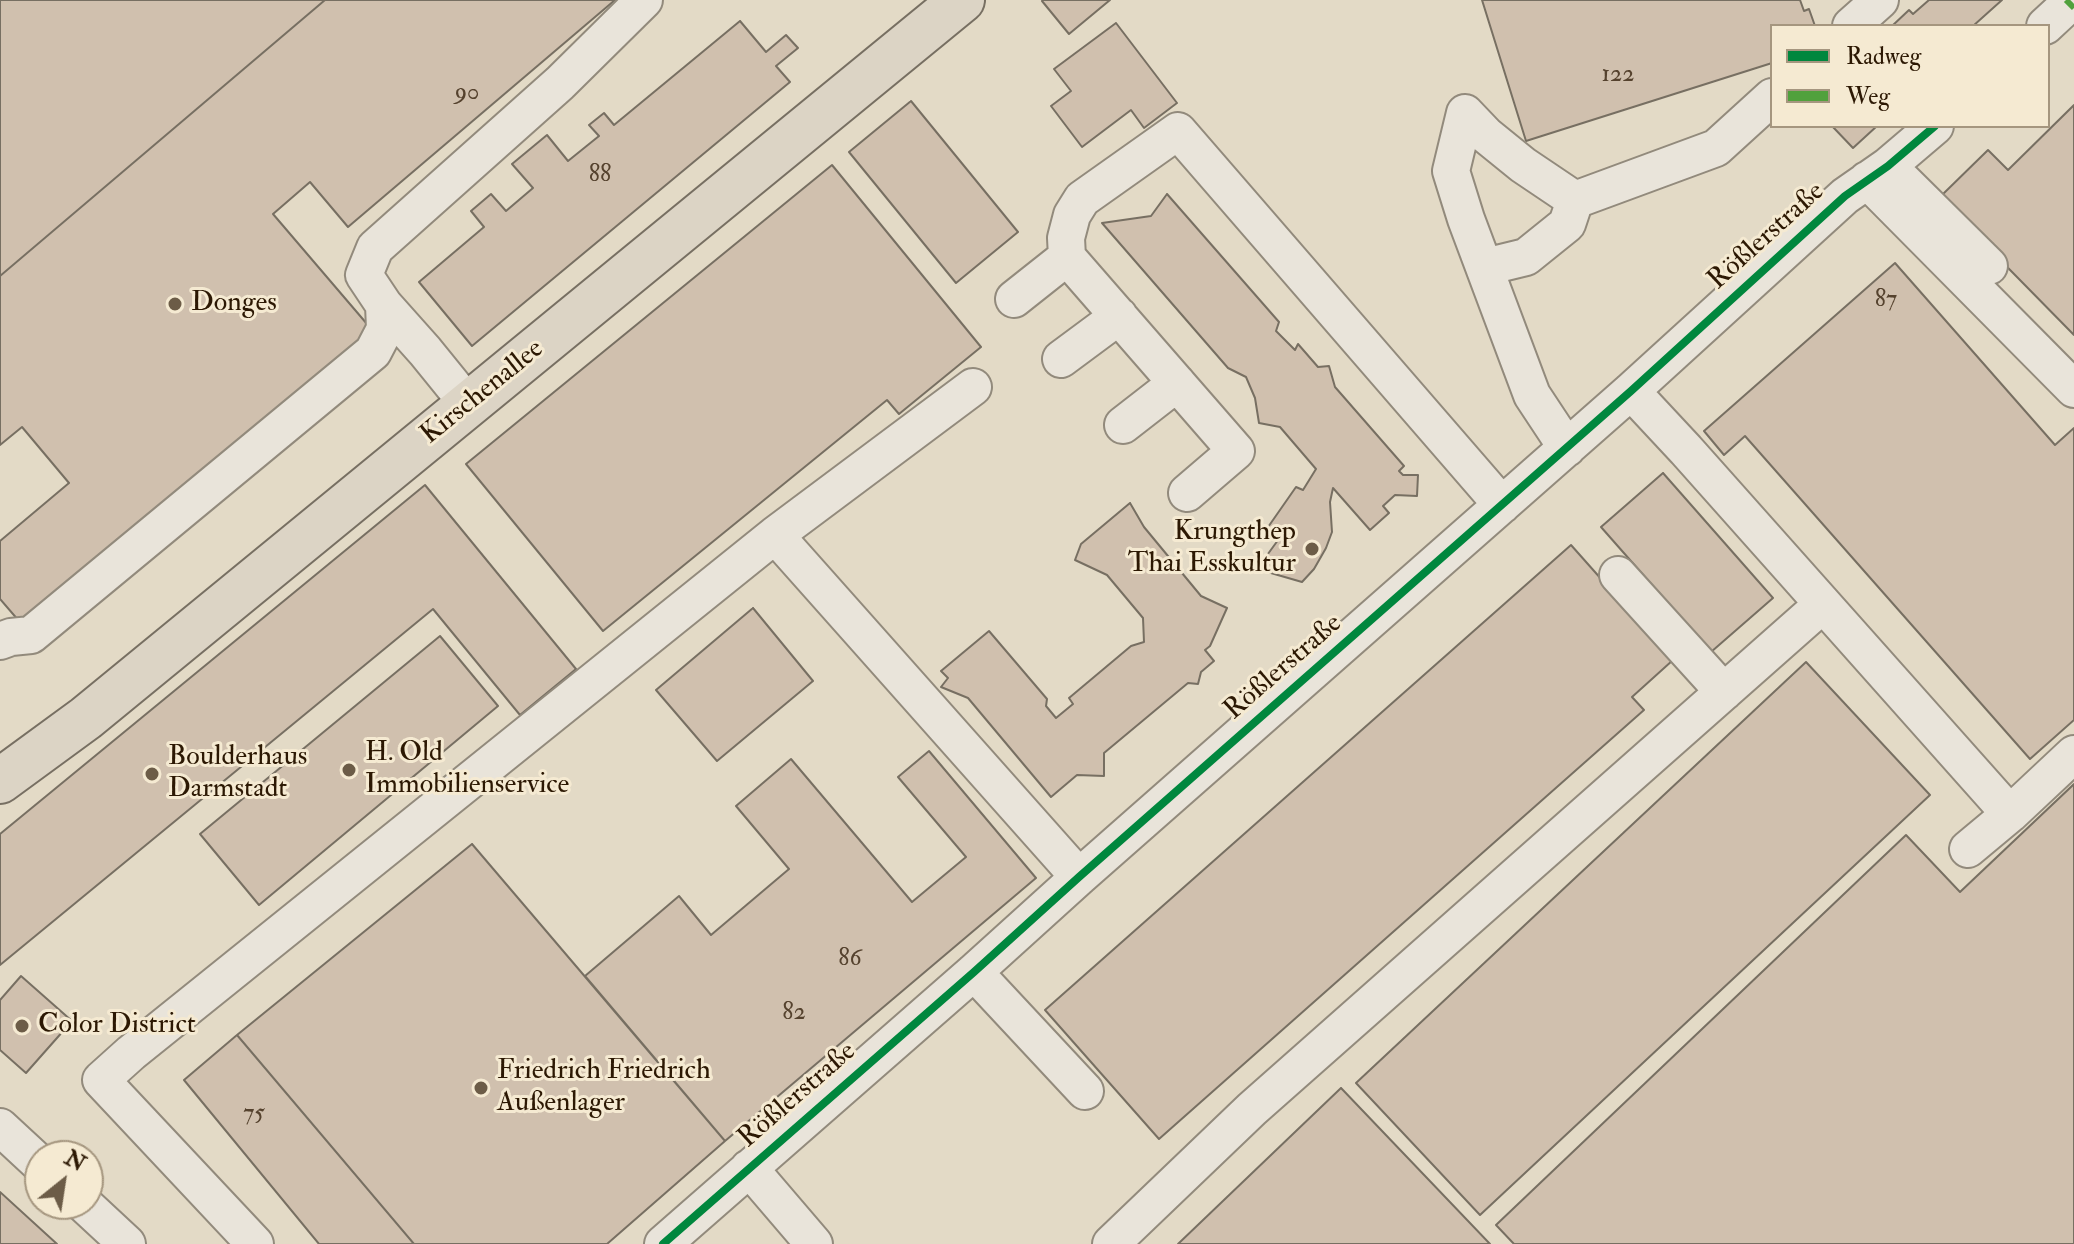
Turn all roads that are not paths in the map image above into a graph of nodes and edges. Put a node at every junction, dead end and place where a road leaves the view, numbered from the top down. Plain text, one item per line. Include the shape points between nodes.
1 (644, 0) edge
2 (962, 0) edge
3 (2073, 0) edge
4 (2047, 24) edge
5 (1770, 99) edge
6 (1933, 128) edge
7 (1878, 173) junction
8 (1575, 200) junction
9 (1067, 257) junction
10 (1989, 266) dead end
11 (1485, 267) junction
12 (1014, 299) dead end
13 (384, 305) junction
14 (1119, 316) junction
15 (1061, 359) dead end
16 (1177, 383) junction
17 (973, 387) dead end
18 (2074, 389) edge
19 (1631, 391) junction
20 (468, 404) junction
21 (1123, 425) dead end
22 (1567, 448) junction
23 (1187, 493) dead end
24 (1502, 505) junction
25 (775, 535) junction
26 (1618, 575) dead end
27 (1822, 605) junction
28 (0, 641) edge
29 (1724, 692) junction
30 (2074, 754) edge
31 (0, 781) edge
32 (2010, 814) junction
33 (1968, 849) dead end
34 (1079, 877) junction
35 (974, 972) junction
36 (1085, 1091) dead end
37 (0, 1127) edge
38 (24, 1149) edge
39 (749, 1168) junction
40 (101, 1220) edge
41 (240, 1239) edge
42 (127, 1244) edge
43 (663, 1244) edge
44 (814, 1244) edge
45 (1111, 1244) edge

1 - 13 street via 560,83 375,248 364,275
2 - 20 main road, Kirschenallee
3 - 4 street
5 - 8 street via 1716,148
6 - 7 street, Rößlerstraße
7 - 10 street
7 - 18 street
7 - 19 street, Rößlerstraße via 1845,196
8 - 11 street via 1567,224 1526,257
8 - 11 street via 1523,165 1465,113 1451,171
9 - 12 street
9 - 14 street
9 - 24 street via 1066,238 1082,199 1178,131
11 - 22 street via 1532,395
13 - 20 street
13 - 28 street via 385,329 373,352 31,635
14 - 15 street
14 - 16 street
16 - 21 street
16 - 23 street via 1236,451
17 - 25 street
19 - 22 street, Rößlerstraße
19 - 27 street
20 - 31 main road, Kirschenallee via 86,718
22 - 24 street, Rößlerstraße
24 - 34 street, Rößlerstraße
25 - 34 street
25 - 41 street via 101,1080
26 - 29 street
27 - 29 street
27 - 32 street
29 - 45 street via 1252,1109
30 - 32 street
32 - 33 street
34 - 35 street, Rößlerstraße
35 - 36 street
35 - 39 street, Rößlerstraße
37 - 38 street
39 - 43 street, Rößlerstraße
39 - 44 street
40 - 42 street

